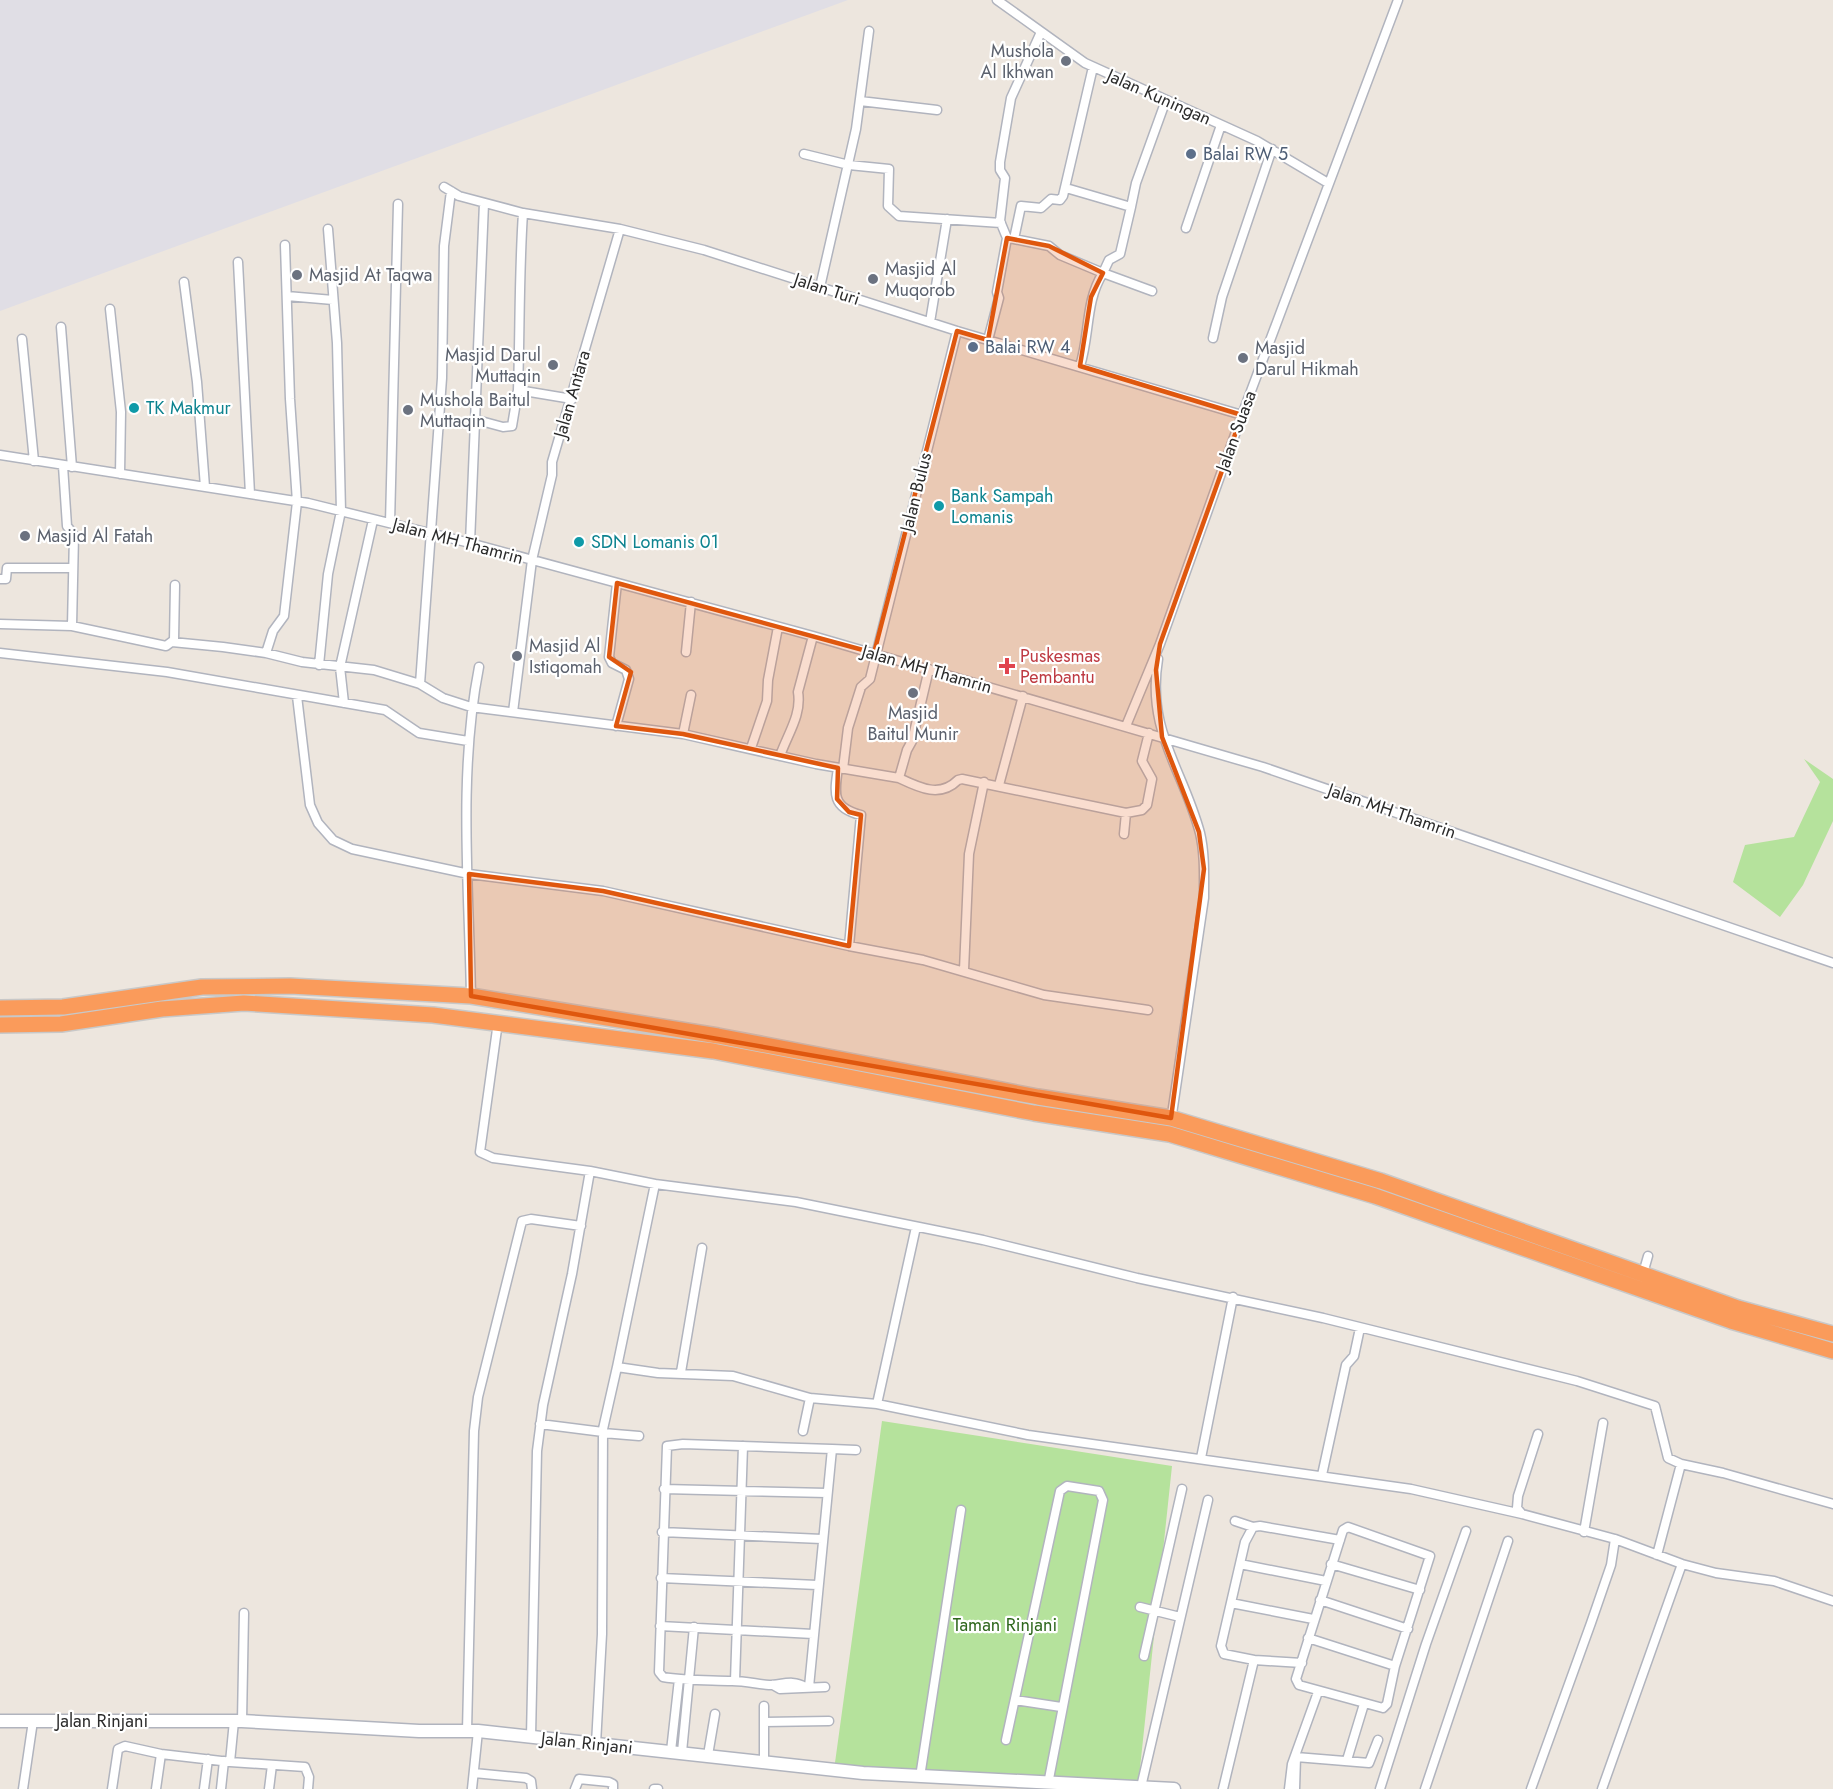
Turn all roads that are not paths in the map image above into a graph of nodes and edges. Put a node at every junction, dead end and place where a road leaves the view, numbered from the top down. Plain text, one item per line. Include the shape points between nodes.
1 (997, 0) edge
2 (1398, 0) edge
3 (869, 31) dead end
4 (1041, 32) junction
5 (1093, 67) junction
6 (1166, 100) junction
7 (860, 101) junction
8 (937, 110) dead end
9 (1221, 125) junction
10 (1272, 150) junction
11 (804, 154) dead end
12 (849, 165) junction
13 (1328, 183) junction
14 (1066, 188) junction
15 (484, 203) junction
16 (399, 204) dead end
17 (1131, 207) junction
18 (523, 213) junction
19 (947, 219) junction
20 (1001, 223) junction
21 (1186, 228) dead end
22 (328, 229) dead end
23 (620, 229) junction
24 (1011, 238) junction
25 (285, 245) dead end
26 (238, 262) dead end
27 (1103, 273) junction
28 (184, 282) dead end
29 (820, 287) junction
30 (1152, 291) dead end
31 (287, 296) junction
32 (333, 300) junction
33 (110, 309) dead end
34 (930, 322) junction
35 (61, 327) dead end
36 (957, 331) junction
37 (1213, 338) dead end
38 (22, 339) dead end
39 (988, 340) junction
40 (1080, 366) junction
41 (518, 390) junction
42 (572, 399) junction
43 (1242, 415) junction
44 (477, 420) junction
45 (0, 455) edge
46 (34, 461) junction
47 (68, 466) junction
48 (120, 474) junction
49 (205, 487) junction
50 (250, 494) junction
51 (297, 502) junction
52 (341, 511) junction
53 (373, 520) junction
54 (390, 523) junction
55 (432, 534) junction
56 (470, 543) junction
57 (532, 560) junction
58 (73, 568) junction
59 (0, 579) edge
60 (617, 583) junction
61 (175, 585) dead end
62 (691, 603) junction
63 (0, 624) edge
64 (72, 626) junction
65 (778, 627) junction
66 (813, 636) junction
67 (172, 642) junction
68 (1160, 644) junction
69 (686, 652) dead end
70 (0, 653) edge
71 (266, 653) junction
72 (874, 653) junction
73 (319, 664) junction
74 (340, 667) junction
75 (479, 667) dead end
76 (929, 669) junction
77 (420, 684) junction
78 (691, 695) dead end
79 (297, 696) junction
80 (1023, 696) junction
81 (344, 703) junction
82 (471, 707) junction
83 (513, 712) junction
84 (616, 726) junction
85 (1126, 726) junction
86 (1149, 733) junction
87 (683, 734) junction
88 (1162, 737) junction
89 (468, 741) junction
90 (751, 748) junction
91 (780, 756) junction
92 (841, 768) junction
93 (899, 778) junction
94 (984, 782) junction
95 (999, 785) junction
96 (1126, 813) junction
97 (1124, 834) dead end
98 (469, 874) junction
99 (849, 946) junction
100 (1833, 963) edge
101 (964, 970) junction
102 (326, 988) junction
103 (433, 992) junction
104 (471, 996) junction
105 (324, 1006) junction
106 (539, 1007) junction
107 (0, 1008) edge
108 (1148, 1010) dead end
109 (434, 1014) junction
110 (498, 1022) junction
111 (0, 1025) edge
112 (537, 1026) junction
113 (866, 1064) junction
114 (864, 1080) junction
115 (1170, 1126) junction
116 (590, 1171) junction
117 (655, 1184) junction
118 (581, 1226) junction
119 (916, 1227) junction
120 (702, 1248) dead end
121 (1648, 1256) dead end
122 (1641, 1282) junction
123 (1233, 1297) junction
124 (1360, 1328) junction
125 (1833, 1334) edge
126 (1833, 1351) edge
127 (617, 1367) junction
128 (681, 1372) junction
129 (810, 1398) junction
130 (877, 1404) junction
131 (1604, 1423) dead end
132 (540, 1424) junction
133 (803, 1431) dead end
134 (603, 1433) junction
135 (1538, 1434) dead end
136 (639, 1436) dead end
137 (742, 1446) junction
138 (832, 1449) junction
139 (856, 1450) dead end
140 (1201, 1458) junction
141 (1681, 1464) junction
142 (1322, 1475) junction
143 (663, 1489) junction
144 (1182, 1489) dead end
145 (742, 1491) junction
146 (827, 1493) junction
147 (1208, 1500) dead end
148 (1833, 1504) edge
149 (961, 1510) dead end
150 (1522, 1514) junction
151 (1235, 1521) dead end
152 (1253, 1527) junction
153 (662, 1532) junction
154 (1466, 1532) dead end
155 (1584, 1533) junction
156 (741, 1535) junction
157 (822, 1539) junction
158 (1615, 1539) junction
159 (1340, 1540) junction
160 (1508, 1541) dead end
161 (1657, 1555) junction
162 (1240, 1564) junction
163 (1331, 1564) junction
164 (1682, 1564) junction
165 (661, 1578) junction
166 (1326, 1581) junction
167 (739, 1582) junction
168 (817, 1585) junction
169 (1420, 1590) junction
170 (1320, 1600) junction
171 (1833, 1601) edge
172 (1231, 1603) junction
173 (1140, 1608) dead end
174 (1154, 1610) junction
175 (244, 1613) dead end
176 (1180, 1617) junction
177 (1313, 1618) junction
178 (660, 1626) junction
179 (694, 1628) junction
180 (737, 1629) junction
181 (1408, 1629) junction
182 (813, 1634) junction
183 (1308, 1638) junction
184 (1144, 1656) dead end
185 (1254, 1660) junction
186 (1302, 1663) junction
187 (1395, 1666) junction
188 (679, 1679) junction
189 (689, 1681) junction
190 (735, 1681) junction
191 (807, 1687) junction
192 (825, 1687) dead end
193 (1318, 1692) junction
194 (1015, 1700) junction
195 (1364, 1704) junction
196 (764, 1706) dead end
197 (1061, 1707) junction
198 (715, 1714) dead end
199 (0, 1721) edge
200 (33, 1721) junction
201 (238, 1721) junction
202 (764, 1722) junction
203 (829, 1722) dead end
204 (472, 1731) junction
205 (531, 1737) junction
206 (1006, 1740) dead end
207 (1378, 1740) dead end
208 (596, 1744) junction
209 (676, 1752) junction
210 (161, 1754) junction
211 (708, 1755) junction
212 (1296, 1756) junction
213 (208, 1759) junction
214 (1347, 1760) junction
215 (227, 1761) junction
216 (764, 1763) junction
217 (272, 1765) junction
218 (474, 1773) junction
219 (920, 1777) junction
220 (1048, 1784) junction
221 (1144, 1787) edge
222 (22, 1789) edge
223 (112, 1789) edge
224 (156, 1789) edge
225 (204, 1789) edge
226 (221, 1789) edge
227 (269, 1789) edge
228 (308, 1789) edge
229 (472, 1789) edge
230 (532, 1789) edge
231 (575, 1789) edge
232 (613, 1789) edge
233 (1174, 1789) edge
234 (1223, 1789) edge
235 (1289, 1789) edge
236 (1295, 1789) edge
237 (1380, 1789) edge
238 (1425, 1789) edge
239 (1531, 1789) edge
240 (1602, 1789) edge

1 - 4 street, Jalan Kuningan
2 - 13 street, Jalan Suasa
3 - 7 street
4 - 5 street, Jalan Kuningan
4 - 20 street via 1008,108 1000,162 1005,178
5 - 6 street, Jalan Kuningan
5 - 14 street
6 - 9 street, Jalan Kuningan
6 - 17 street
7 - 8 street
7 - 12 street
9 - 10 street, Jalan Kuningan
9 - 21 street
10 - 13 street, Jalan Kuningan
10 - 37 street via 1222,297
11 - 12 street
12 - 19 street via 890,169 888,206 892,213
12 - 29 street
13 - 43 street, Jalan Suasa
14 - 17 street
14 - 24 street via 1061,199 1051,199 1046,206 1021,206
15 - 18 street, Jalan Turi
15 - 44 street
15 - 55 street, Jalan Turi via 448,189
16 - 54 street
17 - 27 street via 1119,254 1109,260
18 - 23 street, Jalan Turi
18 - 41 street
19 - 20 street
19 - 34 street
20 - 24 street
22 - 32 street
23 - 29 street, Jalan Turi via 704,250
23 - 42 street, Jalan Antara
24 - 27 street via 1049,246 1060,255
24 - 39 street
25 - 31 street
26 - 50 street
27 - 30 street
27 - 40 street via 1091,297
28 - 49 street
29 - 34 street, Jalan Turi
31 - 32 street
31 - 51 street
32 - 52 street
33 - 48 street via 121,412
34 - 36 street, Jalan Turi
35 - 47 street
36 - 39 street, Jalan Turi
36 - 72 street, Jalan Bulus
38 - 46 street
39 - 40 street, Jalan Turi
40 - 43 street, Jalan Turi
41 - 42 street
41 - 44 street via 512,426
42 - 57 street, Jalan Antara via 552,462
43 - 68 street, Jalan Suasa
44 - 56 street
45 - 46 street, Jalan MH Thamrin
46 - 47 street, Jalan MH Thamrin
47 - 48 street, Jalan MH Thamrin
47 - 58 street
48 - 49 street, Jalan MH Thamrin
49 - 50 street, Jalan MH Thamrin
50 - 51 street, Jalan MH Thamrin
51 - 52 street, Jalan MH Thamrin
51 - 71 street via 284,615 273,631
52 - 53 street, Jalan MH Thamrin
52 - 73 street
53 - 54 street, Jalan MH Thamrin
53 - 74 street
54 - 55 street, Jalan MH Thamrin
55 - 56 street, Jalan MH Thamrin
55 - 77 street
56 - 57 street, Jalan MH Thamrin
57 - 60 street, Jalan MH Thamrin
57 - 83 street, Jalan Antara
58 - 59 street via 7,568 6,579
58 - 64 street
60 - 62 street, Jalan MH Thamrin
60 - 84 street via 609,657 626,670 629,678
61 - 67 street
62 - 65 street, Jalan MH Thamrin
62 - 69 street
63 - 64 street
64 - 67 street via 159,645
65 - 66 street, Jalan MH Thamrin
65 - 90 street via 767,701
66 - 72 street, Jalan MH Thamrin
66 - 91 street via 793,728
67 - 71 street
68 - 85 street, Jalan Suasa
68 - 88 street via 1155,690
70 - 79 street via 167,672
71 - 73 street
72 - 76 street, Jalan MH Thamrin
72 - 92 street, Jalan Bulus via 870,679 861,687 848,729
73 - 74 street
74 - 77 street via 374,670
74 - 81 street
75 - 82 street
76 - 80 street, Jalan MH Thamrin
76 - 93 street
77 - 82 street via 443,698
78 - 87 street
79 - 81 street
79 - 98 street via 309,801 318,823 333,840 360,851
80 - 85 street, Jalan MH Thamrin
80 - 95 street
81 - 89 street via 385,710 419,733
82 - 83 street
82 - 89 street
83 - 84 street
84 - 87 street
85 - 86 street, Jalan MH Thamrin
86 - 88 street, Jalan MH Thamrin
86 - 96 street via 1142,757 1152,779 1147,805
87 - 90 street
88 - 100 street, Jalan MH Thamrin via 1263,767
88 - 115 street via 1199,832 1204,869 1204,898
89 - 98 street
90 - 91 street
91 - 92 street
92 - 93 street
92 - 99 street, Jalan Bulus via 835,791 837,799 849,812 861,815
93 - 94 street via 938,792 958,780
94 - 95 street
94 - 101 street via 969,854
95 - 96 street
96 - 97 street
98 - 99 street via 603,891
98 - 104 street
99 - 101 street
101 - 108 street via 1044,994
102 - 103 highway
102 - 105 highway
102 - 107 highway via 202,987 63,1007
103 - 104 highway
103 - 109 highway
104 - 106 highway
105 - 109 highway
105 - 111 highway via 213,1004 61,1024
106 - 112 highway
106 - 113 highway
109 - 110 highway
110 - 112 highway
110 - 116 street via 480,1152 494,1158
112 - 114 highway via 713,1051
113 - 114 highway
113 - 115 highway
114 - 115 highway via 1034,1113
115 - 122 highway
116 - 117 street
116 - 118 street
117 - 119 street via 796,1202
117 - 127 street
118 - 132 street
118 - 204 street via 522,1221 478,1397 474,1431
119 - 123 street
119 - 130 street
120 - 128 street
121 - 122 street
122 - 125 highway
122 - 126 highway via 1750,1327
123 - 124 street
123 - 140 street
124 - 141 street via 1577,1381 1655,1406 1668,1458
124 - 142 street via 1354,1356 1346,1365
127 - 128 street
127 - 134 street
128 - 129 street via 732,1376
129 - 130 street
129 - 133 street
130 - 140 street via 1028,1435
131 - 155 street
132 - 134 street
132 - 205 street
134 - 136 street
134 - 208 street via 602,1634
135 - 150 street via 1518,1496 1516,1508
137 - 138 street
137 - 143 street via 667,1446
137 - 145 street
138 - 139 street
138 - 146 street
140 - 142 street
141 - 148 street
141 - 161 street
142 - 150 street via 1411,1489
143 - 145 street
143 - 153 street
144 - 174 street
145 - 146 street
145 - 156 street
146 - 157 street
147 - 176 street
149 - 219 street
150 - 155 street
151 - 152 street
152 - 159 street
152 - 162 street
153 - 156 street
153 - 165 street
154 - 237 street
155 - 158 street
156 - 157 street
156 - 167 street
157 - 168 street
158 - 161 street
158 - 239 street via 1611,1565
159 - 163 street
159 - 169 street via 1343,1530 1353,1527 1429,1553
160 - 238 street
161 - 164 street
162 - 166 street
162 - 172 street
163 - 166 street
163 - 169 street
164 - 171 street via 1774,1581
164 - 240 street
165 - 167 street
165 - 178 street
166 - 170 street
167 - 168 street
167 - 180 street
168 - 182 street
169 - 181 street
170 - 177 street
170 - 181 street
172 - 177 street
172 - 185 street via 1221,1651
173 - 174 street
174 - 176 street
174 - 184 street
175 - 201 street
176 - 221 street
177 - 183 street
178 - 179 street
178 - 188 street via 659,1672 663,1677
179 - 180 street
179 - 189 street
180 - 182 street
180 - 190 street
181 - 187 street
182 - 191 street
183 - 186 street
183 - 187 street
185 - 186 street
185 - 234 street
186 - 193 street via 1297,1682
187 - 195 street via 1385,1707
188 - 189 street
188 - 209 street
189 - 190 street
189 - 209 street
190 - 191 street
191 - 192 street
193 - 195 street
193 - 212 street
194 - 197 street
194 - 197 street via 1060,1491 1067,1486 1099,1491 1102,1500
194 - 206 street
195 - 214 street
196 - 202 street
197 - 220 street
198 - 211 street
199 - 200 street, Jalan Rinjani
200 - 201 street, Jalan Rinjani
200 - 222 street
201 - 204 street, Jalan Rinjani
201 - 215 street
202 - 203 street
202 - 216 street
204 - 205 street, Jalan Rinjani
204 - 218 street
205 - 208 street, Jalan Rinjani
207 - 214 street via 1370,1762
208 - 209 street, Jalan Rinjani
209 - 211 street, Jalan Rinjani
210 - 213 street
210 - 223 street via 126,1746 118,1749
210 - 224 street
211 - 216 street, Jalan Rinjani
212 - 214 street
212 - 235 street
212 - 236 street
213 - 215 street
213 - 225 street
215 - 217 street
215 - 226 street
216 - 219 street, Jalan Rinjani
217 - 227 street
217 - 228 street via 305,1767
218 - 229 street
218 - 230 street via 529,1779
219 - 220 street, Jalan Rinjani
220 - 221 street, Jalan Rinjani
221 - 233 street, Jalan Rinjani
231 - 232 street via 579,1779 609,1782

